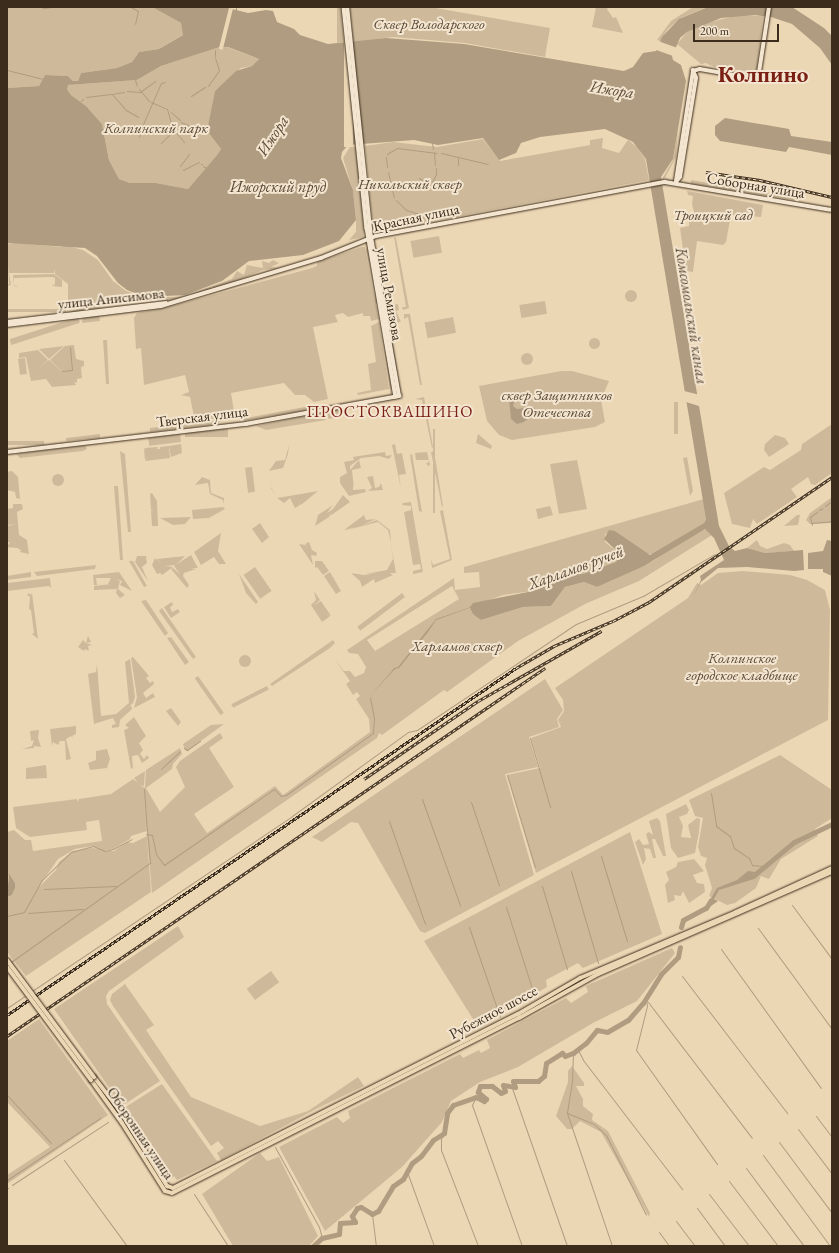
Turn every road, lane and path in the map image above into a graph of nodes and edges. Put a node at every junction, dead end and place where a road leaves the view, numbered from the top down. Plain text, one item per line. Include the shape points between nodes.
1 (345, 7) edge
2 (768, 7) edge
3 (676, 182) junction
4 (832, 210) edge
5 (370, 238) junction
6 (173, 303) junction
7 (7, 322) edge
8 (7, 325) edge
9 (397, 396) joint
10 (7, 452) edge
11 (832, 868) edge
12 (832, 872) edge
13 (7, 960) edge
14 (7, 967) edge
15 (93, 1078) junction
16 (171, 1189) junction

1 - 5 main road, улица Ремизова
2 - 3 main road via 758,79 700,69 693,71
3 - 4 main road, Соборная улица
3 - 5 main road, Красная улица via 648,185
5 - 6 main road, Красная улица via 321,258
5 - 9 main road, улица Ремизова
6 - 7 main road, улица Анисимова
6 - 8 main road, улица Анисимова
9 - 10 main road, Тверская улица via 238,425
11 - 16 main road, Рубежное шоссе via 580,978 518,1014
12 - 16 main road, Рубежное шоссе via 598,974 512,1022
13 - 15 main road, bridge
14 - 15 main road, bridge
15 - 16 main road, Оборонная улица via 120,1111

